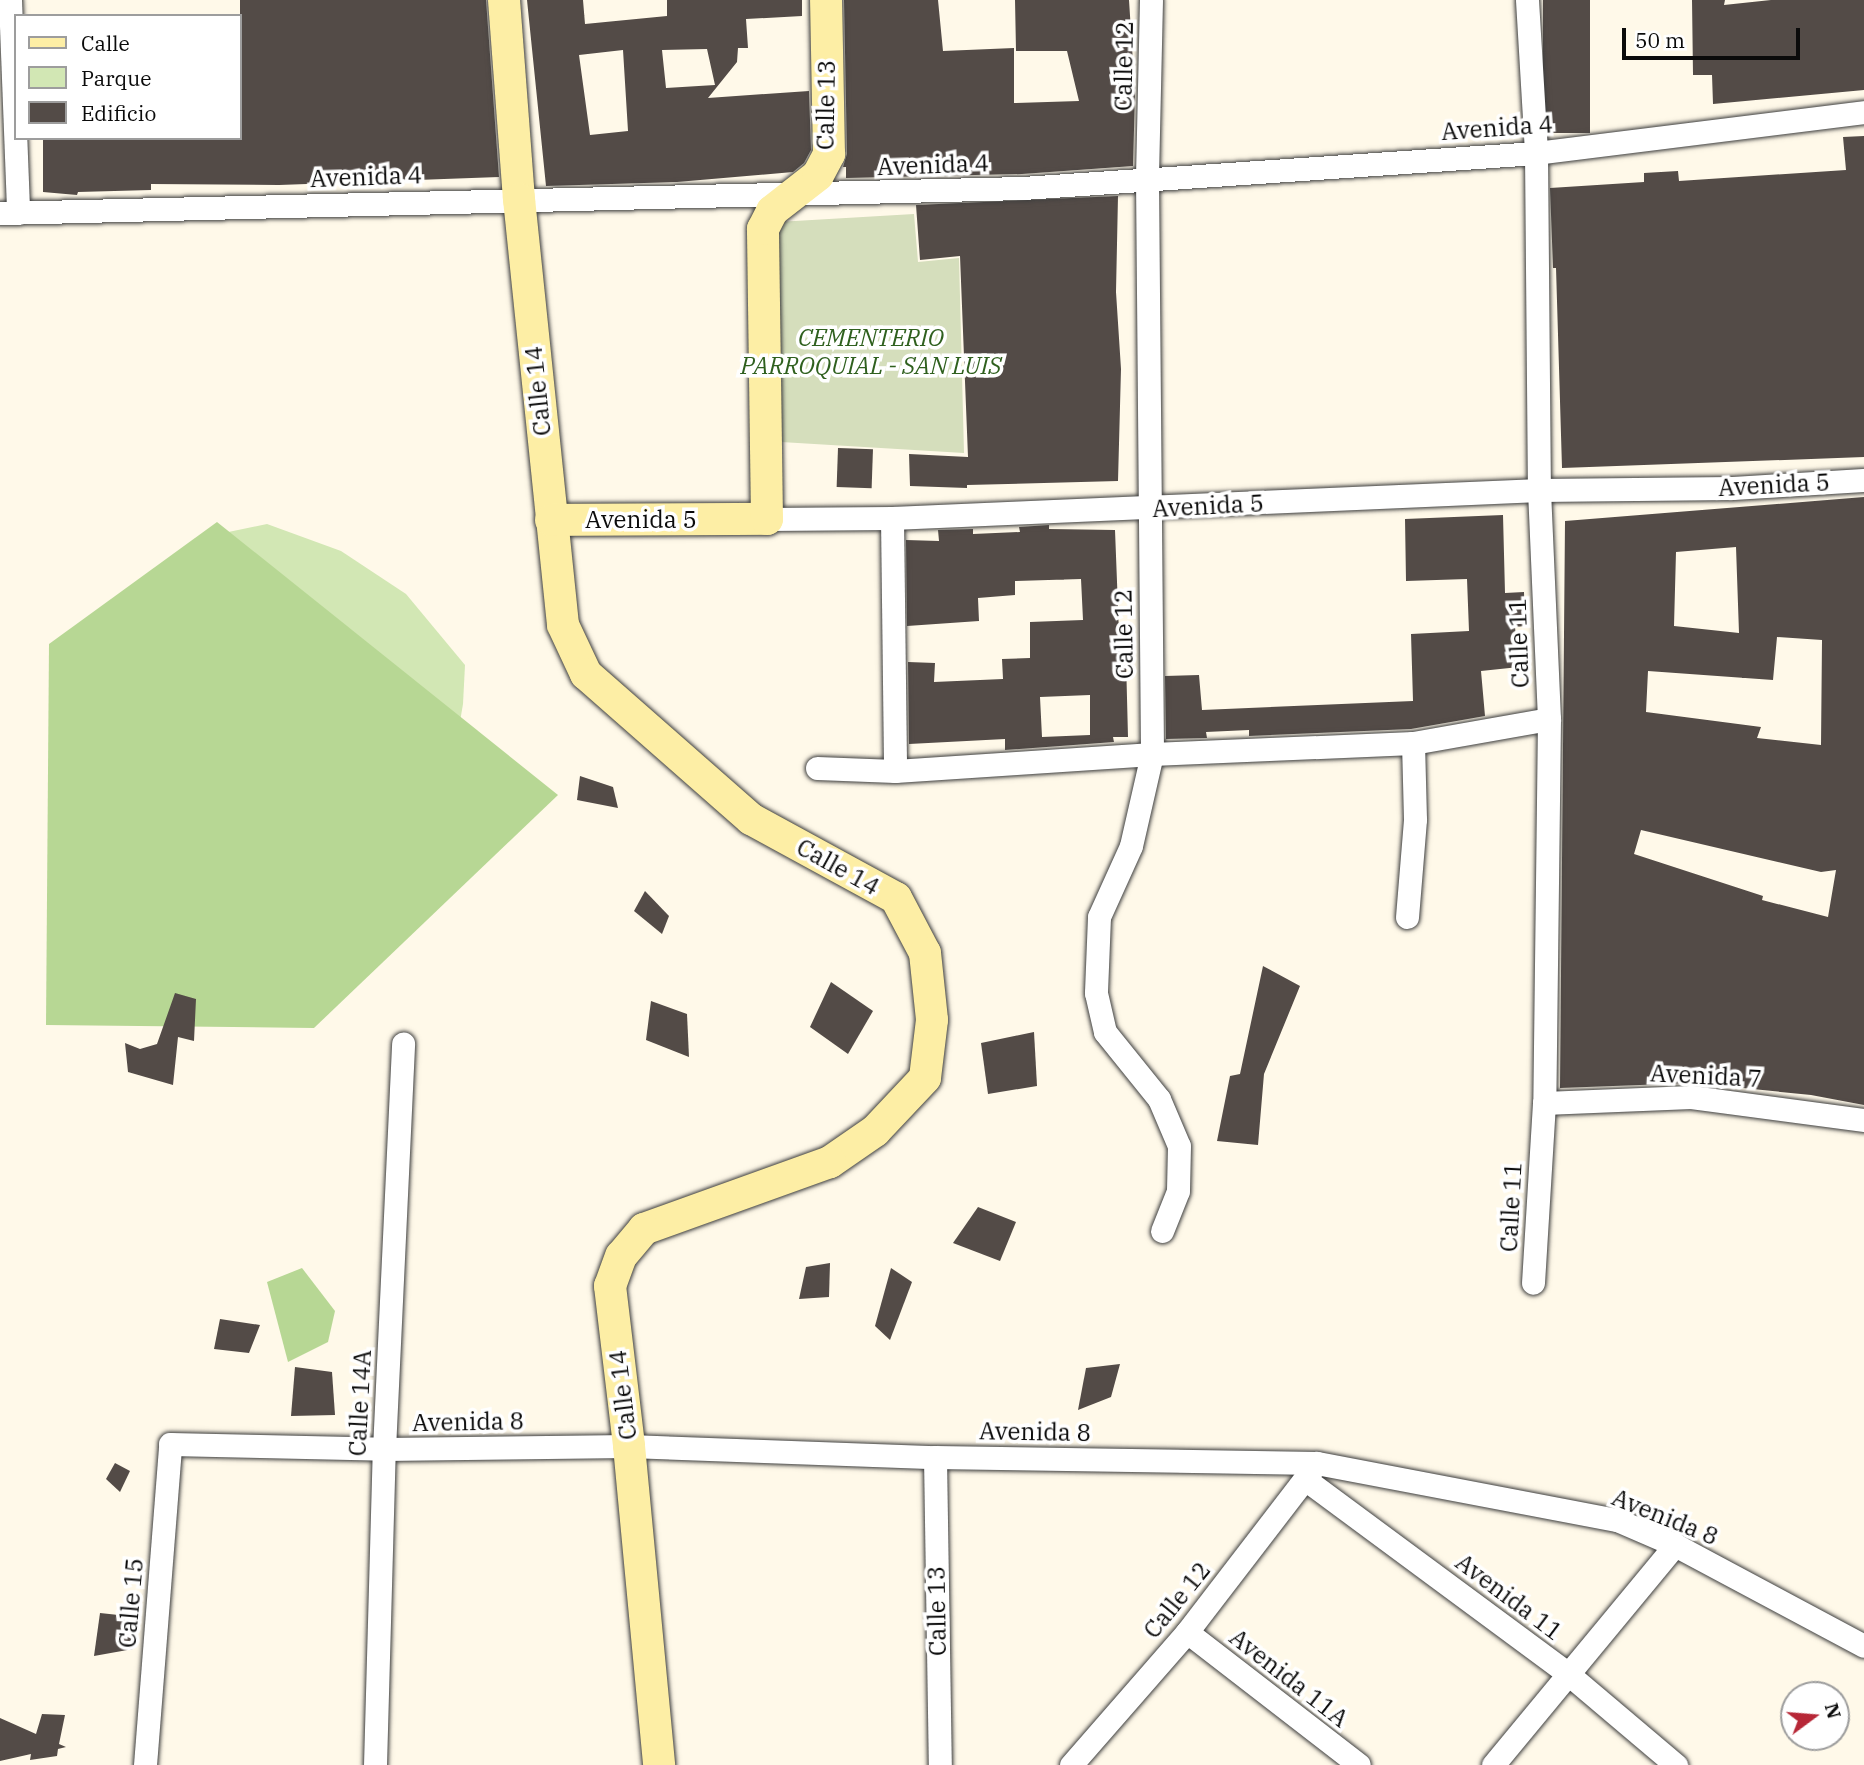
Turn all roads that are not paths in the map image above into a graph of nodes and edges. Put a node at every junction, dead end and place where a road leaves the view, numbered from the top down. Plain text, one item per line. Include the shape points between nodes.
1 (10, 0) edge
2 (504, 0) edge
3 (826, 0) edge
4 (1151, 0) edge
5 (1527, 0) edge
6 (1864, 112) edge
7 (1536, 153) junction
8 (1147, 178) junction
9 (789, 196) junction
10 (519, 200) junction
11 (9, 213) edge
12 (1864, 480) edge
13 (1539, 490) junction
14 (1148, 509) junction
15 (892, 518) junction
16 (767, 519) junction
17 (551, 520) junction
18 (1549, 719) junction
19 (1413, 743) junction
20 (1152, 754) junction
21 (817, 768) dead end
22 (895, 771) junction
23 (1407, 917) dead end
24 (403, 1043) dead end
25 (1544, 1102) junction
26 (1864, 1120) edge
27 (1162, 1231) dead end
28 (1533, 1283) dead end
29 (170, 1444) joint
30 (629, 1446) junction
31 (384, 1449) junction
32 (935, 1457) junction
33 (1311, 1471) junction
34 (1675, 1545) junction
35 (1187, 1632) junction
36 (1864, 1646) edge
37 (1567, 1673) junction
38 (145, 1765) edge
39 (375, 1765) edge
40 (659, 1765) edge
41 (940, 1765) edge
42 (1071, 1765) edge
43 (1359, 1765) edge
44 (1493, 1765) edge
45 (1676, 1765) edge

1 - 11 street
2 - 10 street, Calle 14
3 - 9 street, Calle 13 via 829,154 818,175
4 - 8 street, Calle 12
5 - 7 street, Calle 11
6 - 7 street, Avenida 4
7 - 8 street, Avenida 4
7 - 13 street, Calle 11
8 - 9 street, Avenida 4 via 1023,188
8 - 14 street, Calle 12
9 - 10 street, Avenida 4
9 - 16 street, Calle 13 via 772,211 763,229
10 - 11 street, Avenida 4
10 - 17 street, Calle 14
12 - 13 street, Avenida 5 via 1732,488
13 - 14 street, Avenida 5
13 - 18 street, Calle 11
14 - 15 street, Avenida 5
14 - 20 street, Calle 12
15 - 16 street, Avenida 5
15 - 22 street
16 - 17 street, Avenida 5
17 - 30 street, Calle 14 via 563,625 586,674 751,819 896,898 925,953 932,1020 925,1078 875,1131 830,1162 644,1229 621,1256 610,1286
18 - 19 street
18 - 25 street, Calle 11
19 - 20 street
19 - 23 street via 1415,820
20 - 22 street
20 - 27 street, Calle 12 via 1131,846 1099,917 1096,993 1105,1032 1159,1099 1179,1146 1178,1191
21 - 22 street
24 - 31 street, Calle 14A
25 - 26 street, Avenida 7 via 1691,1097
25 - 28 street, Calle 11
29 - 31 street, Avenida 8
29 - 38 street, Calle 15
30 - 31 street, Avenida 8
30 - 32 street, Avenida 8
30 - 40 street, Calle 14
31 - 39 street, Calle 14A
32 - 33 street, Avenida 8
32 - 41 street, Calle 13
33 - 34 street, Avenida 8 via 1617,1520
33 - 35 street, Calle 12
33 - 37 street, Avenida 11
34 - 36 street, Avenida 8
34 - 37 street
35 - 42 street, Calle 12
35 - 43 street, Avenida 11A
37 - 44 street
37 - 45 street, Avenida 11

